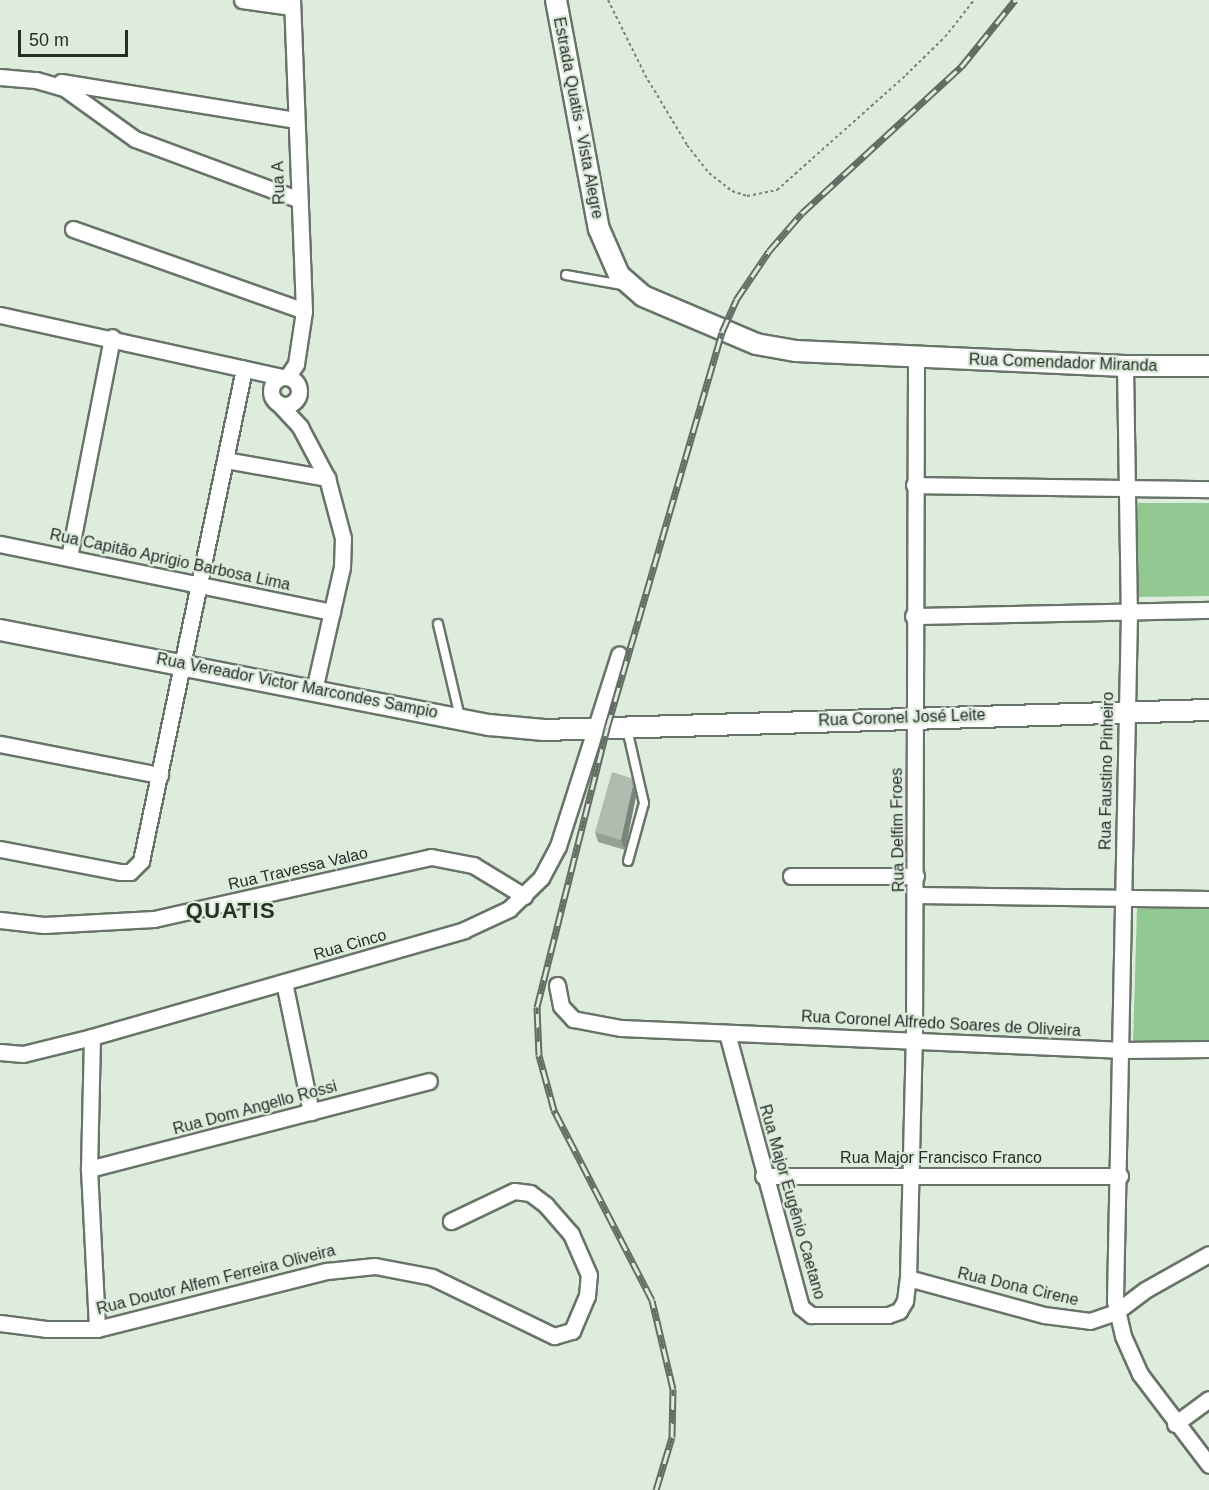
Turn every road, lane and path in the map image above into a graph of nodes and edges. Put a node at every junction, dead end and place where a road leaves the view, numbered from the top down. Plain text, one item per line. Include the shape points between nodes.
1 (242, 0) edge
2 (556, 0) edge
3 (608, 0) edge
4 (974, 0) edge
5 (292, 4) edge
6 (0, 77) edge
7 (36, 80) junction
8 (295, 120) junction
9 (297, 199) junction
10 (73, 229) dead end
11 (566, 275) dead end
12 (629, 286) junction
13 (304, 311) junction
14 (0, 315) edge
15 (112, 337) junction
16 (916, 358) junction
17 (1125, 366) junction
18 (1209, 366) edge
19 (247, 370) junction
20 (291, 384) junction
21 (275, 399) junction
22 (300, 427) junction
23 (225, 460) junction
24 (327, 478) junction
25 (914, 486) junction
26 (1126, 488) junction
27 (1209, 489) edge
28 (0, 544) edge
29 (69, 557) junction
30 (199, 584) junction
31 (1209, 610) edge
32 (332, 612) junction
33 (1129, 613) junction
34 (913, 616) junction
35 (438, 624) dead end
36 (0, 630) edge
37 (619, 655) dead end
38 (182, 663) junction
39 (314, 690) junction
40 (1209, 710) edge
41 (1125, 712) junction
42 (915, 717) junction
43 (461, 719) junction
44 (627, 728) junction
45 (594, 729) junction
46 (0, 744) edge
47 (160, 775) junction
48 (0, 849) edge
49 (628, 861) dead end
50 (791, 876) dead end
51 (916, 876) junction
52 (917, 895) junction
53 (524, 896) junction
54 (1122, 899) junction
55 (1209, 899) edge
56 (0, 920) edge
57 (284, 982) junction
58 (557, 985) dead end
59 (727, 1032) junction
60 (92, 1038) junction
61 (914, 1040) junction
62 (1209, 1049) edge
63 (1119, 1050) junction
64 (0, 1052) edge
65 (429, 1081) dead end
66 (311, 1112) junction
67 (89, 1169) junction
68 (911, 1175) junction
69 (763, 1176) junction
70 (1120, 1176) junction
71 (451, 1221) dead end
72 (1209, 1254) edge
73 (908, 1278) junction
74 (905, 1301) joint
75 (1116, 1312) junction
76 (0, 1323) edge
77 (97, 1329) junction
78 (1209, 1398) edge
79 (1175, 1424) junction
80 (1209, 1465) edge

1 - 5 street
2 - 12 street, Estrada Quatis - Vista Alegre via 562,49 599,230 607,254
3 - 4 path via 645,75 687,145 709,173 732,191 747,196 777,190 906,75 945,37
5 - 8 street, Rua A
6 - 7 street
7 - 8 street
7 - 9 street via 64,88 135,139
8 - 9 street, Rua A
9 - 13 street, Rua A
10 - 13 street
11 - 12 lane
12 - 16 street, Estrada Quatis - Vista Alegre via 669,310 756,344 837,355
13 - 20 street, Rua A
14 - 15 street
15 - 19 street
15 - 29 street
16 - 17 street, Rua Comendador Miranda
16 - 25 street, Rua Delfim Froes
17 - 18 street, Rua Comendador Miranda
17 - 26 street, Rua Faustino Pinheiro
19 - 20 street
19 - 21 street
19 - 23 street
20 - 21 street via 272,386
20 - 21 street via 287,405
20 - 22 street, Rua A
21 - 22 street
22 - 24 street
23 - 24 street
23 - 30 street
24 - 32 street via 343,538 342,567
25 - 26 street
25 - 34 street, Rua Delfim Froes
26 - 27 street
26 - 33 street, Rua Faustino Pinheiro
28 - 29 street, Rua Capitão Aprigio Barbosa Lima
29 - 30 street, Rua Capitão Aprigio Barbosa Lima
30 - 32 street, Rua Capitão Aprigio Barbosa Lima
30 - 38 street
31 - 33 street
32 - 39 street
33 - 34 street
33 - 41 street, Rua Faustino Pinheiro
34 - 42 street, Rua Delfim Froes
35 - 43 lane
36 - 38 street, Rua Vereador Victor Marcondes Sampio
37 - 45 street, Rua Cinco
38 - 39 street, Rua Vereador Victor Marcondes Sampio
38 - 47 street
39 - 43 street, Rua Vereador Victor Marcondes Sampio
40 - 41 street, Rua Coronel José Leite
41 - 42 street, Rua Coronel José Leite
41 - 54 street, Rua Faustino Pinheiro
42 - 44 street, Rua Coronel José Leite
42 - 51 street, Rua Delfim Froes
43 - 45 street, Rua Vereador Victor Marcondes Sampio via 544,730
44 - 45 street, Rua Coronel José Leite
44 - 49 lane via 644,803
45 - 53 street, Rua Cinco via 558,846 541,878
46 - 47 street
47 - 48 street via 145,853 137,868 130,872
50 - 51 street
51 - 52 street, Rua Delfim Froes
52 - 54 street
52 - 61 street, Rua Delfim Froes
53 - 56 street, Rua Travessa Valao via 473,865 431,857 154,919 44,925
53 - 57 street, Rua Cinco via 496,917 472,928
54 - 55 street
54 - 63 street, Rua Faustino Pinheiro
57 - 60 street, Rua Cinco
57 - 66 street
58 - 59 street, Rua Coronel Alfredo Soares de Oliveira via 561,1006 573,1019 671,1031
59 - 61 street, Rua Coronel Alfredo Soares de Oliveira
59 - 69 street, Rua Major Eugênio Caetano
60 - 64 street, Rua Cinco via 23,1054
60 - 67 street
61 - 63 street, Rua Coronel Alfredo Soares de Oliveira
61 - 68 street, Rua Delfim Froes
62 - 63 street, Rua Coronel Alfredo Soares de Oliveira
63 - 70 street, Rua Faustino Pinheiro
65 - 66 street, Rua Dom Angello Rossi
66 - 67 street, Rua Dom Angello Rossi
67 - 77 street
68 - 69 street, Rua Major Francisco Franco
68 - 70 street, Rua Major Francisco Franco
68 - 73 street, Rua Delfim Froes
69 - 74 street, Rua Major Eugênio Caetano via 798,1301 806,1313 888,1315 898,1311
70 - 75 street, Rua Faustino Pinheiro
71 - 77 street, Rua Doutor Alfem Ferreira Oliveira via 514,1191 530,1193 546,1205 571,1234 589,1275 587,1296 572,1331 554,1336 432,1277 375,1266 327,1271
72 - 75 street, Rua Dona Cirene via 1145,1290
73 - 74 street, Rua Delfim Froes
73 - 75 street, Rua Dona Cirene via 1059,1317 1090,1321
75 - 79 street via 1140,1374
76 - 77 street, Rua Doutor Alfem Ferreira Oliveira via 46,1329
78 - 79 street
79 - 80 street

